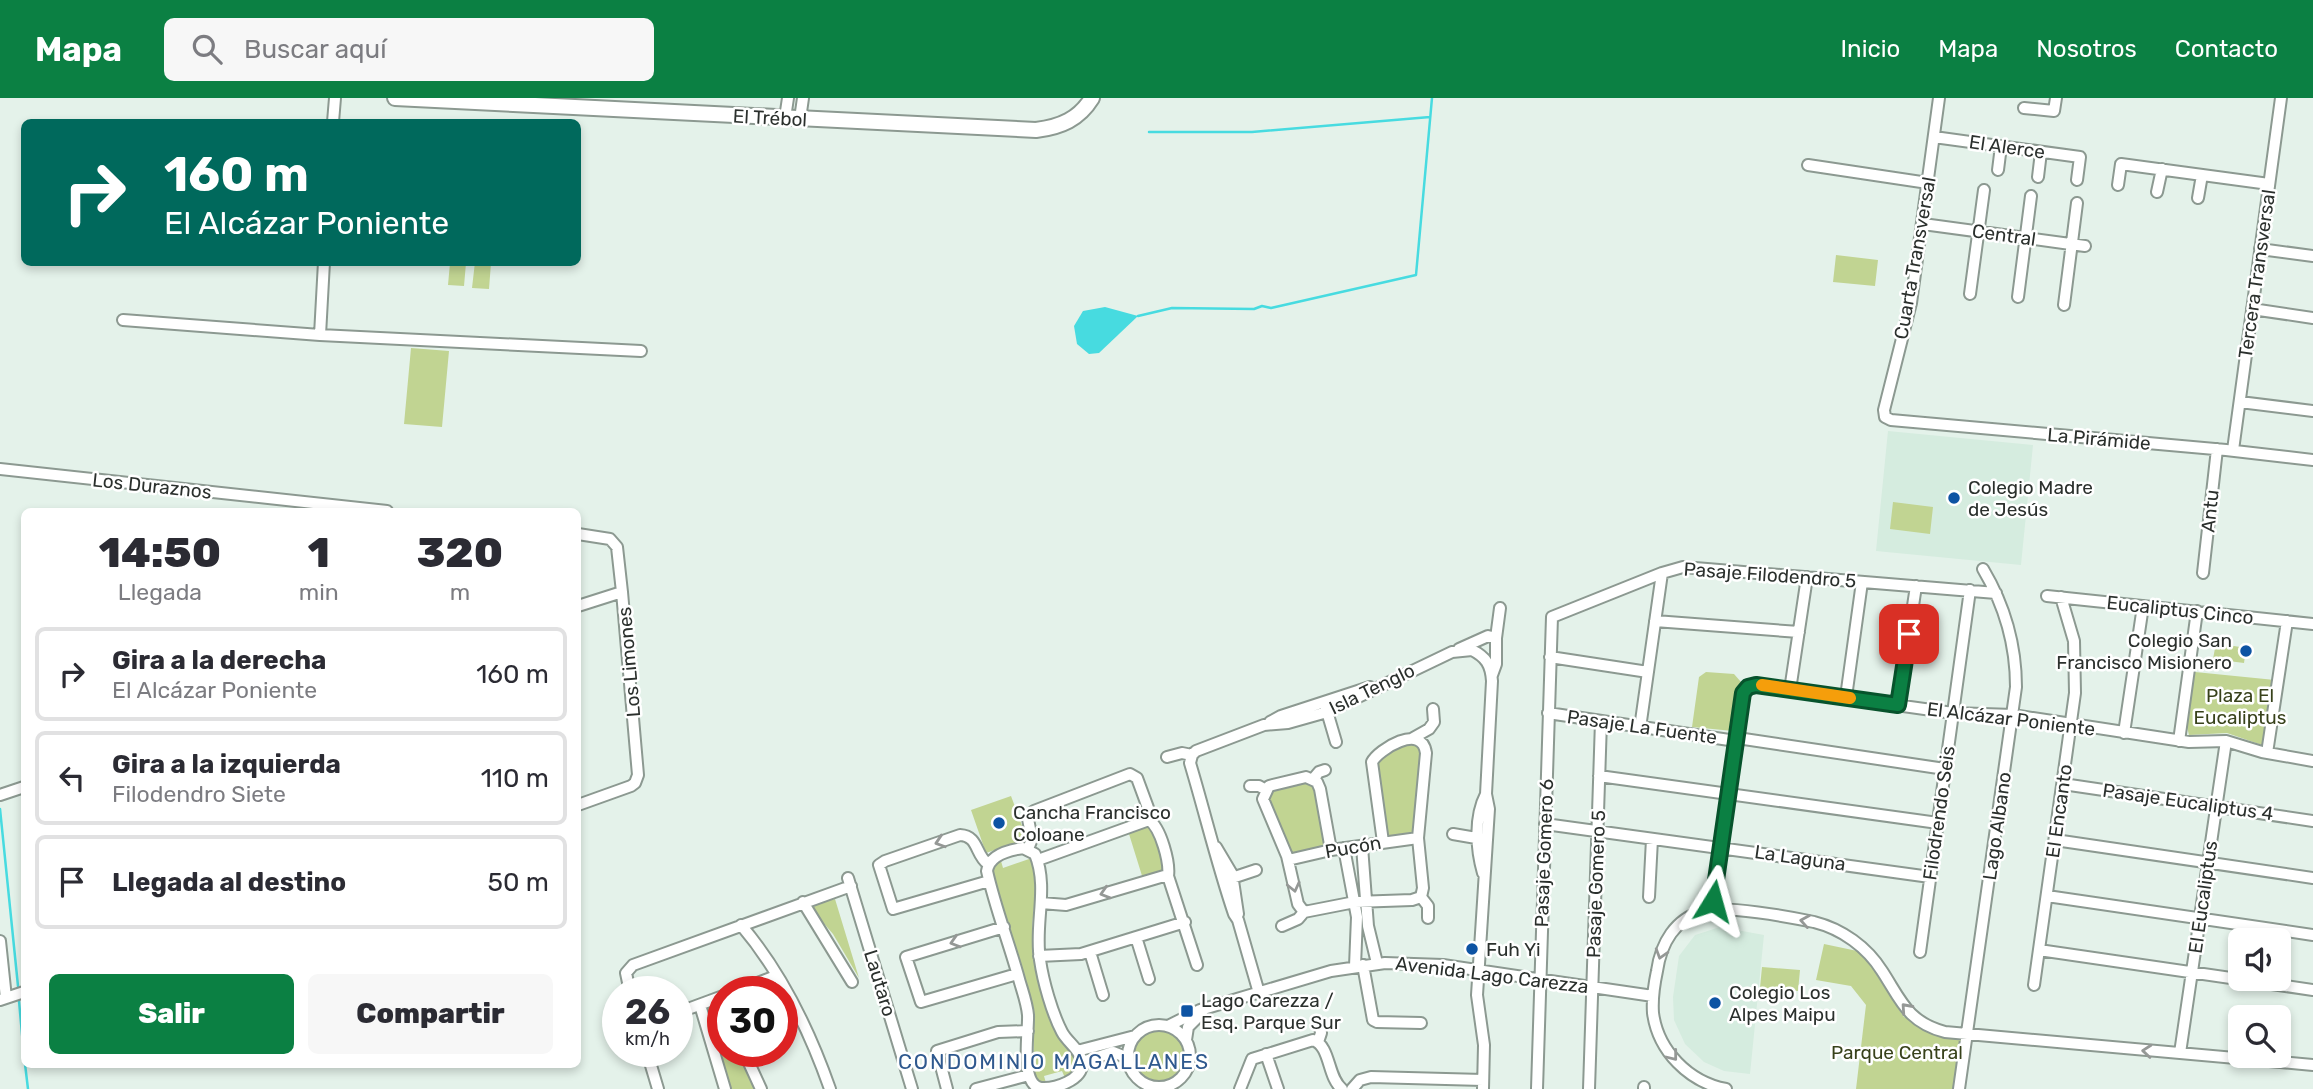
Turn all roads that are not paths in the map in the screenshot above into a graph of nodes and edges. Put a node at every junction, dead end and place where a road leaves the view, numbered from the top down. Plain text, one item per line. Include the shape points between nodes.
1 (335, 98) edge
2 (395, 98) edge
3 (788, 98) edge
4 (803, 98) edge
5 (1092, 98) edge
6 (1939, 98) edge
7 (2056, 98) edge
8 (2281, 98) edge
9 (638, 105) edge
10 (2024, 108) dead end
11 (785, 118) junction
12 (333, 119) edge
13 (800, 119) junction
14 (1934, 137) junction
15 (2001, 146) junction
16 (2041, 152) junction
17 (1808, 166) dead end
18 (2162, 169) junction
19 (1998, 170) dead end
20 (2202, 174) junction
21 (2038, 177) dead end
22 (2077, 180) dead end
23 (1928, 183) junction
24 (2269, 184) junction
25 (2118, 185) dead end
26 (1984, 190) dead end
27 (2157, 192) dead end
28 (2031, 196) dead end
29 (2198, 198) dead end
30 (2077, 203) dead end
31 (1923, 224) junction
32 (1979, 232) junction
33 (2025, 238) junction
34 (2072, 244) junction
35 (2085, 246) dead end
36 (2260, 249) junction
37 (2313, 256) edge
38 (324, 266) edge
39 (1970, 294) dead end
40 (2018, 297) dead end
41 (2064, 305) dead end
42 (2252, 309) junction
43 (2313, 318) edge
44 (123, 320) dead end
45 (320, 335) junction
46 (640, 351) dead end
47 (2239, 402) junction
48 (2313, 411) edge
49 (1885, 417) joint
50 (2217, 449) junction
51 (2233, 450) junction
52 (2313, 460) edge
53 (0, 469) edge
54 (359, 508) edge
55 (581, 534) edge
56 (1983, 569) dead end
57 (1662, 573) junction
58 (2203, 573) dead end
59 (1807, 577) junction
60 (1862, 582) junction
61 (1916, 586) junction
62 (1970, 590) junction
63 (622, 592) junction
64 (1996, 593) junction
65 (2047, 596) dead end
66 (2060, 597) junction
67 (581, 605) edge
68 (2143, 606) junction
69 (1500, 608) dead end
70 (2197, 611) junction
71 (1552, 617) joint
72 (1655, 621) junction
73 (2287, 621) junction
74 (2313, 624) edge
75 (1799, 632) junction
76 (1496, 638) junction
77 (1458, 650) junction
78 (1550, 657) junction
79 (1648, 672) junction
80 (1492, 675) junction
81 (1790, 690) junction
82 (1846, 697) junction
83 (1898, 705) junction
84 (1326, 707) junction
85 (1433, 709) dead end
86 (1548, 713) junction
87 (1953, 713) junction
88 (2013, 715) junction
89 (1601, 721) junction
90 (2072, 724) junction
91 (1640, 728) junction
92 (1429, 729) junction
93 (2124, 733) junction
94 (1413, 738) junction
95 (1736, 741) junction
96 (2179, 741) junction
97 (2226, 741) junction
98 (1336, 742) dead end
99 (1426, 749) junction
100 (2267, 753) junction
101 (1167, 757) dead end
102 (1191, 759) junction
103 (2313, 761) edge
104 (1945, 769) junction
105 (1325, 770) dead end
106 (1599, 776) junction
107 (1313, 779) junction
108 (2063, 784) junction
109 (1250, 786) dead end
110 (21, 788) edge
111 (1266, 790) junction
112 (1729, 794) junction
113 (0, 795) edge
114 (581, 804) edge
115 (2216, 806) junction
116 (1149, 820) junction
117 (2313, 821) edge
118 (1938, 822) junction
119 (1545, 824) junction
120 (1598, 831) junction
121 (1453, 834) dead end
122 (1418, 838) junction
123 (1482, 839) junction
124 (1651, 839) junction
125 (2055, 841) junction
126 (1383, 842) junction
127 (1362, 846) junction
128 (1345, 848) junction
129 (1721, 848) junction
130 (1028, 849) junction
131 (1331, 850) junction
132 (1038, 860) junction
133 (1288, 860) junction
134 (2208, 863) junction
135 (988, 864) junction
136 (1256, 870) dead end
137 (1168, 876) junction
138 (1930, 877) junction
139 (2313, 878) edge
140 (1228, 879) junction
141 (989, 881) junction
142 (2047, 896) junction
143 (1421, 897) junction
144 (1648, 897) dead end
145 (803, 902) junction
146 (1360, 902) junction
147 (1041, 904) junction
148 (1712, 909) junction
149 (1304, 912) junction
150 (1428, 918) dead end
151 (2200, 919) junction
152 (1185, 922) junction
153 (741, 925) junction
154 (1282, 926) dead end
155 (1003, 928) junction
156 (2313, 935) edge
157 (1136, 937) junction
158 (0, 941) edge
159 (2039, 950) junction
160 (1090, 951) junction
161 (1920, 952) dead end
162 (1039, 956) junction
163 (1377, 963) junction
164 (1197, 965) dead end
165 (1359, 965) junction
166 (1479, 971) junction
167 (2192, 973) junction
168 (1017, 974) junction
169 (625, 976) edge
170 (776, 976) edge
171 (1149, 979) dead end
172 (1540, 979) junction
173 (852, 982) dead end
174 (2034, 985) dead end
175 (1593, 987) junction
176 (2313, 990) edge
177 (21, 993) edge
178 (1259, 993) junction
179 (1103, 995) dead end
180 (1653, 996) junction
181 (3, 999) edge
182 (707, 1002) edge
183 (700, 1005) junction
184 (693, 1007) edge
185 (1210, 1008) junction
186 (798, 1016) edge
187 (1320, 1023) dead end
188 (1421, 1023) dead end
189 (1168, 1026) junction
190 (1028, 1031) junction
191 (1966, 1034) junction
192 (1135, 1036) junction
193 (1186, 1040) junction
194 (1318, 1042) junction
195 (1266, 1054) junction
196 (2180, 1054) junction
197 (1079, 1056) junction
198 (1128, 1058) junction
199 (2313, 1065) edge
200 (651, 1067) edge
201 (751, 1067) edge
202 (1131, 1070) junction
203 (1032, 1083) edge
204 (1076, 1084) edge
205 (1483, 1085) edge
206 (1700, 1085) edge
207 (1165, 1088) edge
208 (658, 1089) edge
209 (725, 1089) edge
210 (761, 1089) edge
211 (830, 1089) edge
212 (912, 1089) edge
213 (947, 1089) edge
214 (975, 1089) edge
215 (1137, 1089) edge
216 (1240, 1089) edge
217 (1278, 1089) edge
218 (1342, 1089) edge
219 (1352, 1089) edge
220 (1536, 1089) edge
221 (1589, 1089) edge
222 (1726, 1089) edge
223 (1959, 1089) edge

1 - 12 street
2 - 9 main road, El Trébol
3 - 11 street
4 - 13 street
5 - 13 main road, El Trébol via 1066,123 1036,130
6 - 14 street, Cuarta Transversal
7 - 10 street via 2054,111
8 - 24 street, Tercera Transversal
9 - 11 main road, El Trébol
11 - 13 main road, El Trébol
14 - 15 street, El Alerce
14 - 23 street, Cuarta Transversal
15 - 16 street, El Alerce
15 - 19 street
16 - 21 street
16 - 22 street, El Alerce via 2080,157
17 - 23 street
18 - 20 street
18 - 25 street via 2121,164
18 - 27 street
20 - 24 street
20 - 29 street
23 - 31 street, Cuarta Transversal
24 - 36 street, Tercera Transversal
26 - 32 street
28 - 33 street
30 - 34 street
31 - 32 street, Central
31 - 49 street, Cuarta Transversal
32 - 33 street, Central
32 - 39 street
33 - 34 street, Central
33 - 40 street
34 - 35 street, Central
34 - 41 street
36 - 37 street
36 - 42 street, Tercera Transversal
38 - 45 street
42 - 43 street
42 - 47 street, Tercera Transversal
44 - 45 street
45 - 46 street
47 - 48 street
47 - 51 street, Tercera Transversal
49 - 50 street, La Pirámide
50 - 51 street, La Pirámide
50 - 58 street, Antu
51 - 52 street, La Pirámide
53 - 54 street, Los Duraznos
55 - 63 street, Los Limones via 615,542
56 - 64 street, Lago Albano
57 - 59 street, Pasaje Filodendro 5 via 1683,567
57 - 71 street, Pasaje Filodendro 5
57 - 72 street
59 - 60 street, Pasaje Filodendro 5
59 - 75 street
60 - 61 street, Pasaje Filodendro 5
60 - 82 street
61 - 62 street, Pasaje Filodendro 5
61 - 83 street
62 - 64 street, Pasaje Filodendro 5
62 - 87 street, Filodrendo Seis
63 - 67 street
63 - 114 street, Los Limones via 638,775 635,783
64 - 88 street, Lago Albano via 2015,657
65 - 66 street, Eucaliptus Cinco
66 - 68 street, Eucaliptus Cinco
66 - 90 street, El Encanto via 2074,647
68 - 70 street, Eucaliptus Cinco
68 - 93 street
69 - 76 street
70 - 73 street, Eucaliptus Cinco
70 - 96 street
71 - 78 street, Pasaje Gomero 6
72 - 75 street
72 - 79 street
73 - 74 street, Eucaliptus Cinco
73 - 100 street
75 - 81 street
76 - 77 street, Isla Tenglo via 1488,636
76 - 80 street
77 - 80 street via 1480,654
77 - 84 street, Isla Tenglo via 1349,704
78 - 79 street
78 - 86 street, Pasaje Gomero 6
79 - 91 street
80 - 123 street
81 - 82 street, El Alcázar Poniente
81 - 95 street, El Alcázar Poniente via 1748,687 1743,693
82 - 83 street, El Alcázar Poniente
83 - 87 street, El Alcázar Poniente
84 - 98 street
84 - 102 street, Isla Tenglo via 1281,716 1196,751
85 - 92 street via 1435,719
86 - 89 street, Pasaje La Fuente
86 - 119 street, Pasaje Gomero 6
87 - 88 street, El Alcázar Poniente
87 - 104 street, Filodrendo Seis
88 - 90 street, El Alcázar Poniente
88 - 191 street, Lago Albano
89 - 91 street, Pasaje La Fuente
89 - 106 street, Pasaje Gomero 5
90 - 93 street, El Alcázar Poniente
90 - 108 street, El Encanto
91 - 95 street, Pasaje La Fuente
92 - 94 street
92 - 99 street
93 - 96 street, El Alcázar Poniente
94 - 99 street
94 - 126 street via 1367,763
95 - 104 street, Pasaje La Fuente via 1744,738
95 - 112 street
96 - 97 street, El Alcázar Poniente
97 - 100 street, El Alcázar Poniente
97 - 115 street, El Eucaliptus
99 - 122 street
100 - 103 street, El Alcázar Poniente
101 - 102 street via 1182,753
102 - 140 street
104 - 118 street, Filodrendo Seis
105 - 107 street
106 - 112 street
106 - 120 street, Pasaje Gomero 5
107 - 111 street via 1273,784
107 - 131 street via 1320,789
108 - 115 street, Pasaje Eucaliptus 4
108 - 125 street, El Encanto
109 - 111 street
110 - 113 street
111 - 133 street via 1263,799
112 - 118 street
112 - 129 street
115 - 117 street, Pasaje Eucaliptus 4
115 - 134 street, El Eucaliptus
116 - 130 street via 1134,775 1129,775 1034,811 1027,821
116 - 132 street
116 - 137 street via 1156,824
118 - 138 street, Filodrendo Seis
119 - 120 street, La Laguna
119 - 172 street, Pasaje Gomero 6
120 - 124 street, La Laguna
120 - 175 street, Pasaje Gomero 5
121 - 123 street
122 - 126 street, Pucón
122 - 143 street
123 - 166 street
124 - 129 street, La Laguna
124 - 144 street
125 - 134 street
125 - 142 street, El Encanto
126 - 127 street, Pucón
127 - 128 street, Pucón
127 - 146 street
128 - 131 street, Pucón
128 - 146 street
129 - 138 street, La Laguna
129 - 148 street
130 - 132 street
130 - 135 street via 995,857
131 - 133 street, Pucón
132 - 147 street
133 -> 149 street
134 - 139 street
134 - 151 street, El Eucaliptus
135 - 141 street
135 -> 141 street via 975,841 960,835 879,865 893,908
136 - 140 street
137 -> 147 street via 1066,905
137 - 152 street
138 - 161 street, Filodrendo Seis
140 - 178 street
141 - 155 street
142 - 151 street
142 - 159 street, El Encanto
143 - 146 street
143 - 150 street via 1428,906
145 - 153 street
145 - 173 street
145 - 212 street, Lautaro via 849,882
146 - 149 street
146 - 163 street
146 - 165 street
147 - 162 street
148 -> 180 street via 1689,917 1670,934 1660,953
191 -> 148 street via 1933,1028 1910,1014 1874,960 1840,932 1813,922
149 - 154 street
151 - 156 street
151 - 167 street, El Eucaliptus
152 - 157 street
152 - 164 street
153 - 169 street via 633,965
153 - 170 street
155 - 168 street
155 -> 168 street via 906,957 921,1002
157 - 160 street
157 - 171 street
158 - 181 street
159 - 167 street
159 - 174 street, El Encanto
160 - 162 street
160 - 179 street
162 - 197 street via 1060,1028
163 - 165 street, Avenida Lago Carezza
163 - 166 street, Avenida Lago Carezza via 1422,963
165 - 178 street, Avenida Lago Carezza
165 - 188 street via 1373,1020
166 - 172 street, Avenida Lago Carezza
166 - 205 street
167 - 176 street
167 - 196 street, El Eucaliptus
168 - 190 street
172 - 175 street, Avenida Lago Carezza
172 - 220 street, Pasaje Gomero 6
175 - 180 street, Avenida Lago Carezza
175 - 221 street, Pasaje Gomero 5
177 - 181 street
178 - 185 street, Avenida Lago Carezza
180 -> 206 street via 1662,1041
182 - 183 street
183 - 184 street
183 - 209 street
185 - 189 street, Avenida Lago Carezza
185 - 193 street via 1188,1027
186 - 211 street
187 - 194 street
189 - 192 street via 1148,1027
189 - 193 street
190 - 203 street
190 - 213 street via 998,1032 937,1051
196 -> 191 street
191 - 223 street, Lago Albano
192 - 197 street
192 - 198 street
193 - 207 street via 1188,1067 1179,1080
194 - 195 street
194 - 218 street
195 - 216 street via 1250,1062
195 - 217 street
196 - 199 street
197 - 198 street via 1113,1052
197 - 204 street
198 - 202 street
200 - 208 street
201 - 210 street
202 - 207 street via 1146,1084
202 - 215 street
203 - 204 street via 1047,1088
203 - 214 street
205 - 219 street via 1371,1077
206 - 222 street

